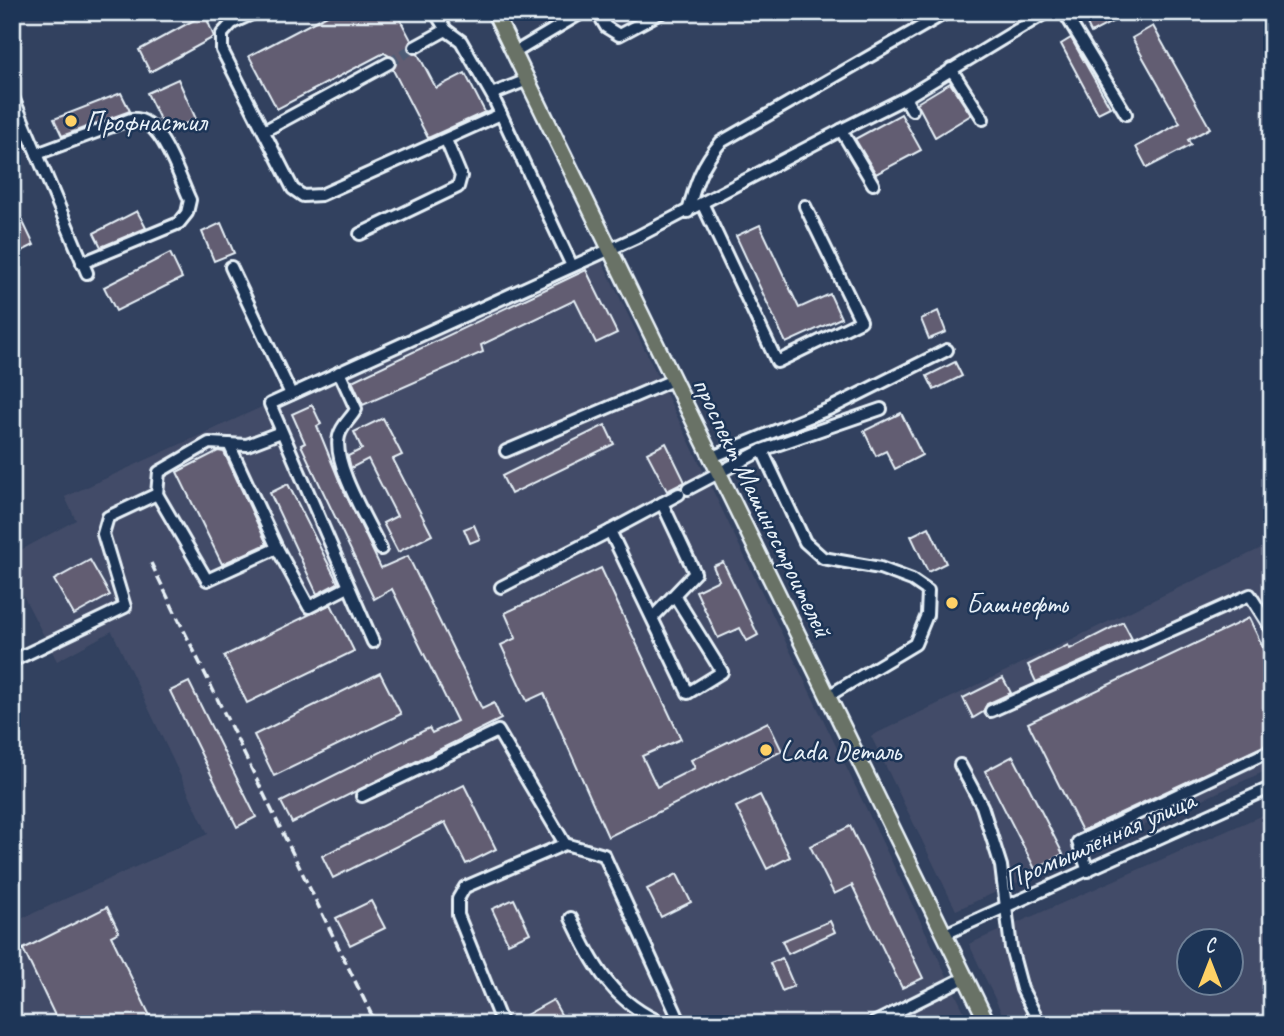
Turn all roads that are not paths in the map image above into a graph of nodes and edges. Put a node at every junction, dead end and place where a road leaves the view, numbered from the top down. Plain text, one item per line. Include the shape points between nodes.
1 (256, 12) edge
2 (435, 12) edge
3 (494, 12) edge
4 (583, 12) edge
5 (597, 12) edge
6 (662, 12) edge
7 (947, 12) edge
8 (1047, 12) edge
9 (1064, 12) edge
10 (446, 30) junction
11 (415, 47) tunnel mouth
12 (514, 52) junction
13 (388, 62) tunnel mouth
14 (951, 69) junction
15 (527, 80) junction
16 (492, 94) junction
17 (12, 95) edge
18 (905, 98) junction
19 (912, 110) dead end
20 (501, 114) junction
21 (1126, 114) dead end
22 (983, 119) dead end
23 (841, 130) junction
24 (264, 131) junction
25 (446, 140) junction
26 (37, 154) junction
27 (873, 184) dead end
28 (703, 205) junction
29 (806, 205) dead end
30 (688, 212) junction
31 (360, 234) dead end
32 (609, 247) junction
33 (572, 266) junction
34 (231, 267) dead end
35 (947, 350) dead end
36 (339, 372) junction
37 (673, 380) junction
38 (291, 394) junction
39 (881, 409) dead end
40 (281, 432) junction
41 (229, 444) junction
42 (762, 450) junction
43 (506, 451) dead end
44 (712, 457) junction
45 (719, 470) junction
46 (157, 494) junction
47 (662, 503) junction
48 (610, 531) junction
49 (277, 548) junction
50 (381, 550) dead end
51 (348, 587) junction
52 (501, 587) dead end
53 (675, 596) junction
54 (653, 617) junction
55 (1272, 630) edge
56 (373, 642) dead end
57 (12, 661) edge
58 (828, 696) junction
59 (991, 711) dead end
60 (1272, 750) edge
61 (960, 765) dead end
62 (1272, 787) edge
63 (362, 796) dead end
64 (565, 844) junction
65 (1088, 871) junction
66 (1006, 906) junction
67 (571, 918) dead end
68 (945, 934) junction
69 (966, 977) junction
70 (502, 1024) edge
71 (665, 1024) edge
72 (681, 1024) edge
73 (872, 1024) edge
74 (988, 1024) edge
75 (1040, 1024) edge

1 - 24 street via 232,23 222,34 222,50
2 - 10 street
3 - 12 main road, проспект Машиностроителей
4 - 12 street
5 - 6 street via 606,27 619,35
7 - 30 street via 721,142 697,178
8 - 14 street
9 - 21 street
10 - 11 street
10 - 16 street via 461,41
12 - 15 main road, проспект Машиностроителей
13 - 24 street
14 - 18 street
14 - 22 street
15 - 16 street
15 - 32 main road, проспект Машиностроителей
16 - 20 street
17 - 26 street
18 - 19 street
18 - 23 street
20 - 25 street
20 - 33 street
23 - 27 street
23 - 28 street
24 - 25 street via 293,189 303,196 321,195
25 - 31 street via 461,176 458,187
26 - 26 street via 138,118 155,126 190,200 187,213 179,223 85,268
28 - 29 street via 777,362 861,321
28 - 30 street
30 - 32 street
32 - 33 street
32 - 37 main road, проспект Машиностроителей
33 - 36 street
34 - 38 street
35 - 44 street via 831,408
36 - 38 street
36 - 50 street via 356,409 339,437 339,459
37 - 43 street
37 - 44 main road, проспект Машиностроителей
38 - 40 street via 270,404
39 - 42 street
40 - 41 street via 247,445
40 - 51 street
41 - 46 street via 209,443 159,472
41 - 49 street
42 - 45 street
42 - 58 street via 804,542 823,558 880,568 922,585 928,592 927,615 915,644
44 - 45 main road, проспект Машиностроителей
45 - 47 street
45 - 58 main road, проспект Машиностроителей
46 - 49 street via 207,580
46 - 57 street via 108,516 103,534 125,607
47 - 48 street
47 - 53 street via 695,573
48 - 52 street
48 - 54 street
49 - 51 street via 309,607
51 - 56 street
53 - 54 street
53 - 54 street via 722,673 688,693
55 - 59 street via 1250,595
58 - 68 main road, проспект Машиностроителей
60 - 65 street via 1078,842
61 - 66 street via 982,806 1001,866
62 - 65 street, Промышленная улица
63 - 64 street via 498,732
64 - 70 street via 465,887 458,899 458,915
64 - 72 street via 604,855
65 - 66 street, Промышленная улица
66 - 68 street, Промышленная улица
66 - 75 street via 1011,948
67 - 71 street via 595,969 641,1014
68 - 69 main road, проспект Машиностроителей
69 - 73 street
69 - 74 main road, проспект Машиностроителей

